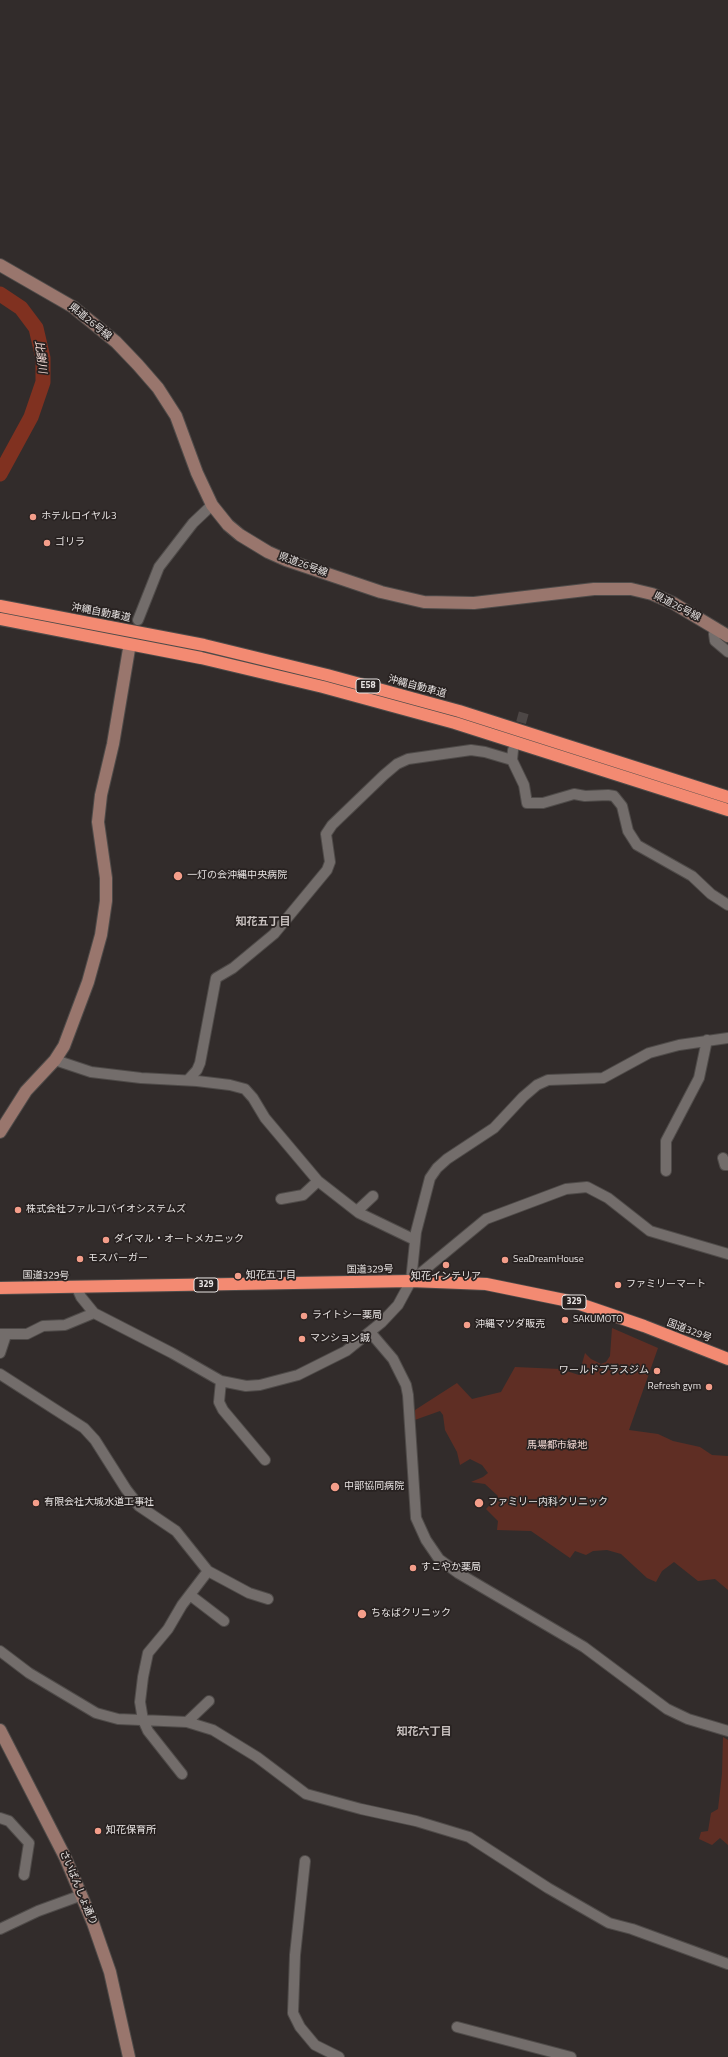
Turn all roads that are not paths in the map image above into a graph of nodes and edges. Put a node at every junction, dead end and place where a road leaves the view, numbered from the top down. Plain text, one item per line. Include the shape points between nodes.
1 (0, 265) edge
2 (212, 505) junction
3 (0, 606) edge
4 (0, 619) edge
5 (138, 620) dead end
6 (716, 629) junction
7 (728, 636) edge
8 (129, 649) dead end
9 (728, 652) edge
10 (728, 797) edge
11 (728, 810) edge
12 (728, 905) edge
13 (728, 1038) edge
14 (707, 1040) junction
15 (55, 1060) junction
16 (188, 1080) junction
17 (0, 1132) edge
18 (666, 1171) dead end
19 (318, 1181) junction
20 (373, 1196) dead end
21 (281, 1199) dead end
22 (357, 1211) junction
23 (415, 1240) junction
24 (728, 1254) edge
25 (411, 1281) junction
26 (0, 1288) edge
27 (76, 1288) junction
28 (94, 1313) junction
29 (370, 1332) junction
30 (3, 1335) edge
31 (0, 1353) edge
32 (728, 1359) edge
33 (0, 1374) edge
34 (221, 1382) junction
35 (265, 1460) dead end
36 (208, 1571) junction
37 (190, 1595) junction
38 (268, 1599) dead end
39 (224, 1621) dead end
40 (0, 1651) edge
41 (209, 1701) dead end
42 (143, 1720) junction
43 (187, 1722) junction
44 (0, 1730) edge
45 (728, 1731) edge
46 (182, 1774) dead end
47 (0, 1818) edge
48 (306, 1861) dead end
49 (24, 1875) dead end
50 (82, 1895) junction
51 (0, 1929) edge
52 (728, 1964) edge
53 (457, 2027) dead end
54 (128, 2057) edge
55 (339, 2057) edge
56 (571, 2057) edge

1 - 2 main road, 県道26号線 via 73,307 116,342 158,388 176,416
2 - 5 street via 193,523 159,567
2 - 6 main road, 県道26号線 via 228,525 268,552 380,592 424,602 457,604 594,589 631,589 661,598
3 - 10 highway, 沖縄自動車道 / E58 via 204,645 327,675 459,711
4 - 11 highway, E58 via 201,658 323,687 455,723
6 - 7 main road, 県道26号線
6 - 9 street via 716,641
8 - 15 main road via 98,822 106,878 106,901 101,935 71,1031
12 - 16 street via 711,894 692,876 636,845 628,831 622,806 614,796 574,794 543,803 527,803 524,785 512,755 471,750 408,759 384,775 332,825 326,834 330,862 327,870 274,934 233,968 216,978 200,1063
13 - 14 street
14 - 18 street via 699,1078 666,1141
14 - 23 street via 648,1053 603,1078 548,1080 537,1085 494,1128 437,1168 430,1178 421,1206
15 - 16 street via 91,1072
15 - 17 main road via 26,1091
16 - 19 street via 245,1089 265,1118
19 - 21 street via 302,1195
19 - 22 street
20 - 22 street
22 - 23 street
23 - 25 street
24 - 25 street via 650,1231 608,1198 586,1187 566,1189 486,1218
25 - 27 highway, 国道329号 / 329
25 - 29 street via 398,1305
25 - 32 highway, 国道329号 / 329 via 486,1284 557,1298 644,1326
26 - 27 highway, 国道329号 / 329
27 - 28 street
28 - 30 street via 65,1325 43,1326 27,1334
28 - 34 street via 172,1353
29 - 34 street via 346,1351 298,1375 260,1385 246,1386
29 - 45 street via 393,1359 406,1385 416,1518 426,1540 439,1559 458,1573 584,1646 667,1709 688,1719
30 - 31 street
33 - 36 street via 84,1428 95,1440 139,1506 176,1531
34 - 35 street via 219,1402 223,1410
36 - 37 street
36 - 38 street via 249,1593
37 - 39 street
37 - 42 street via 148,1654 140,1702
40 - 42 street via 29,1673 96,1713 118,1719
41 - 43 street
42 - 43 street
42 - 46 street via 148,1731
43 - 52 street via 213,1730 257,1757 306,1794 470,1837 609,1924 632,1929
44 - 50 main road, さいばんしょ通り
47 - 49 street via 9,1821 29,1843
48 - 55 street via 294,1955 293,2013 300,2027 315,2045
50 - 51 street via 38,1911
50 - 54 main road, さいばんしょ通り via 110,1972
53 - 56 street

